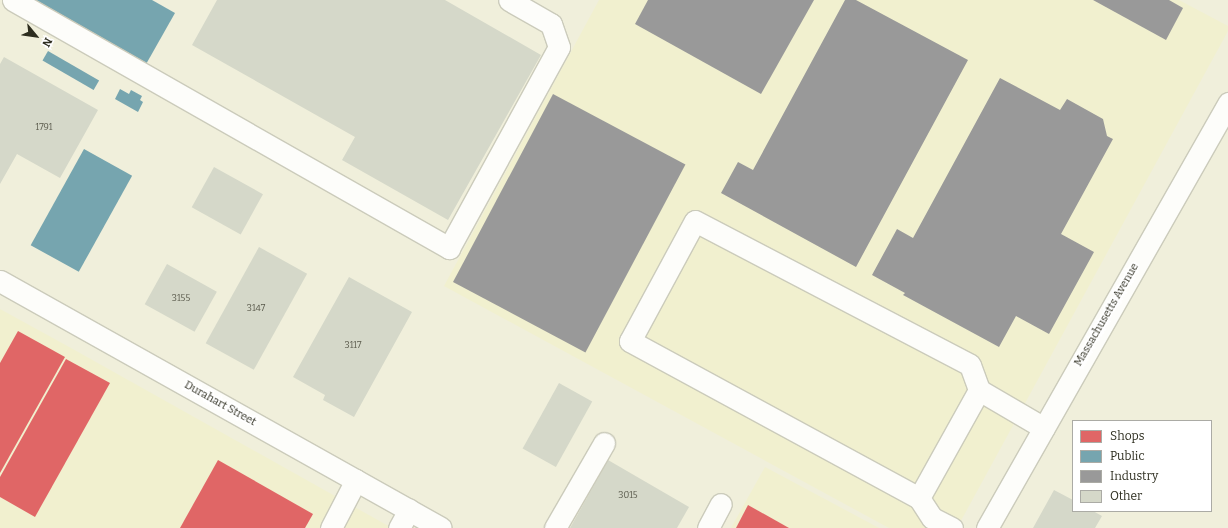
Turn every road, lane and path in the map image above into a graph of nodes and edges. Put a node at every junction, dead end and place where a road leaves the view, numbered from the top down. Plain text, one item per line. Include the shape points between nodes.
1 (13, 0) edge
2 (509, 0) edge
3 (1228, 103) edge
4 (0, 281) edge
5 (979, 390) junction
6 (1044, 428) junction
7 (604, 443) dead end
8 (356, 480) junction
9 (919, 498) junction
10 (721, 504) dead end
11 (409, 510) junction
12 (330, 528) edge
13 (399, 528) edge
14 (441, 528) edge
15 (554, 528) edge
16 (708, 528) edge
17 (952, 528) edge
18 (987, 528) edge

1 - 2 street via 449,248 559,47 551,24
3 - 6 street, Massachusetts Avenue
4 - 8 street, Durahart Street
5 - 6 street
5 - 9 street
5 - 9 street via 970,365 695,221 630,341
6 - 18 street, Massachusetts Avenue
7 - 15 street
8 - 11 street, Durahart Street
8 - 12 street
9 - 17 street via 932,518
10 - 16 street
11 - 13 street
11 - 14 street, Durahart Street

